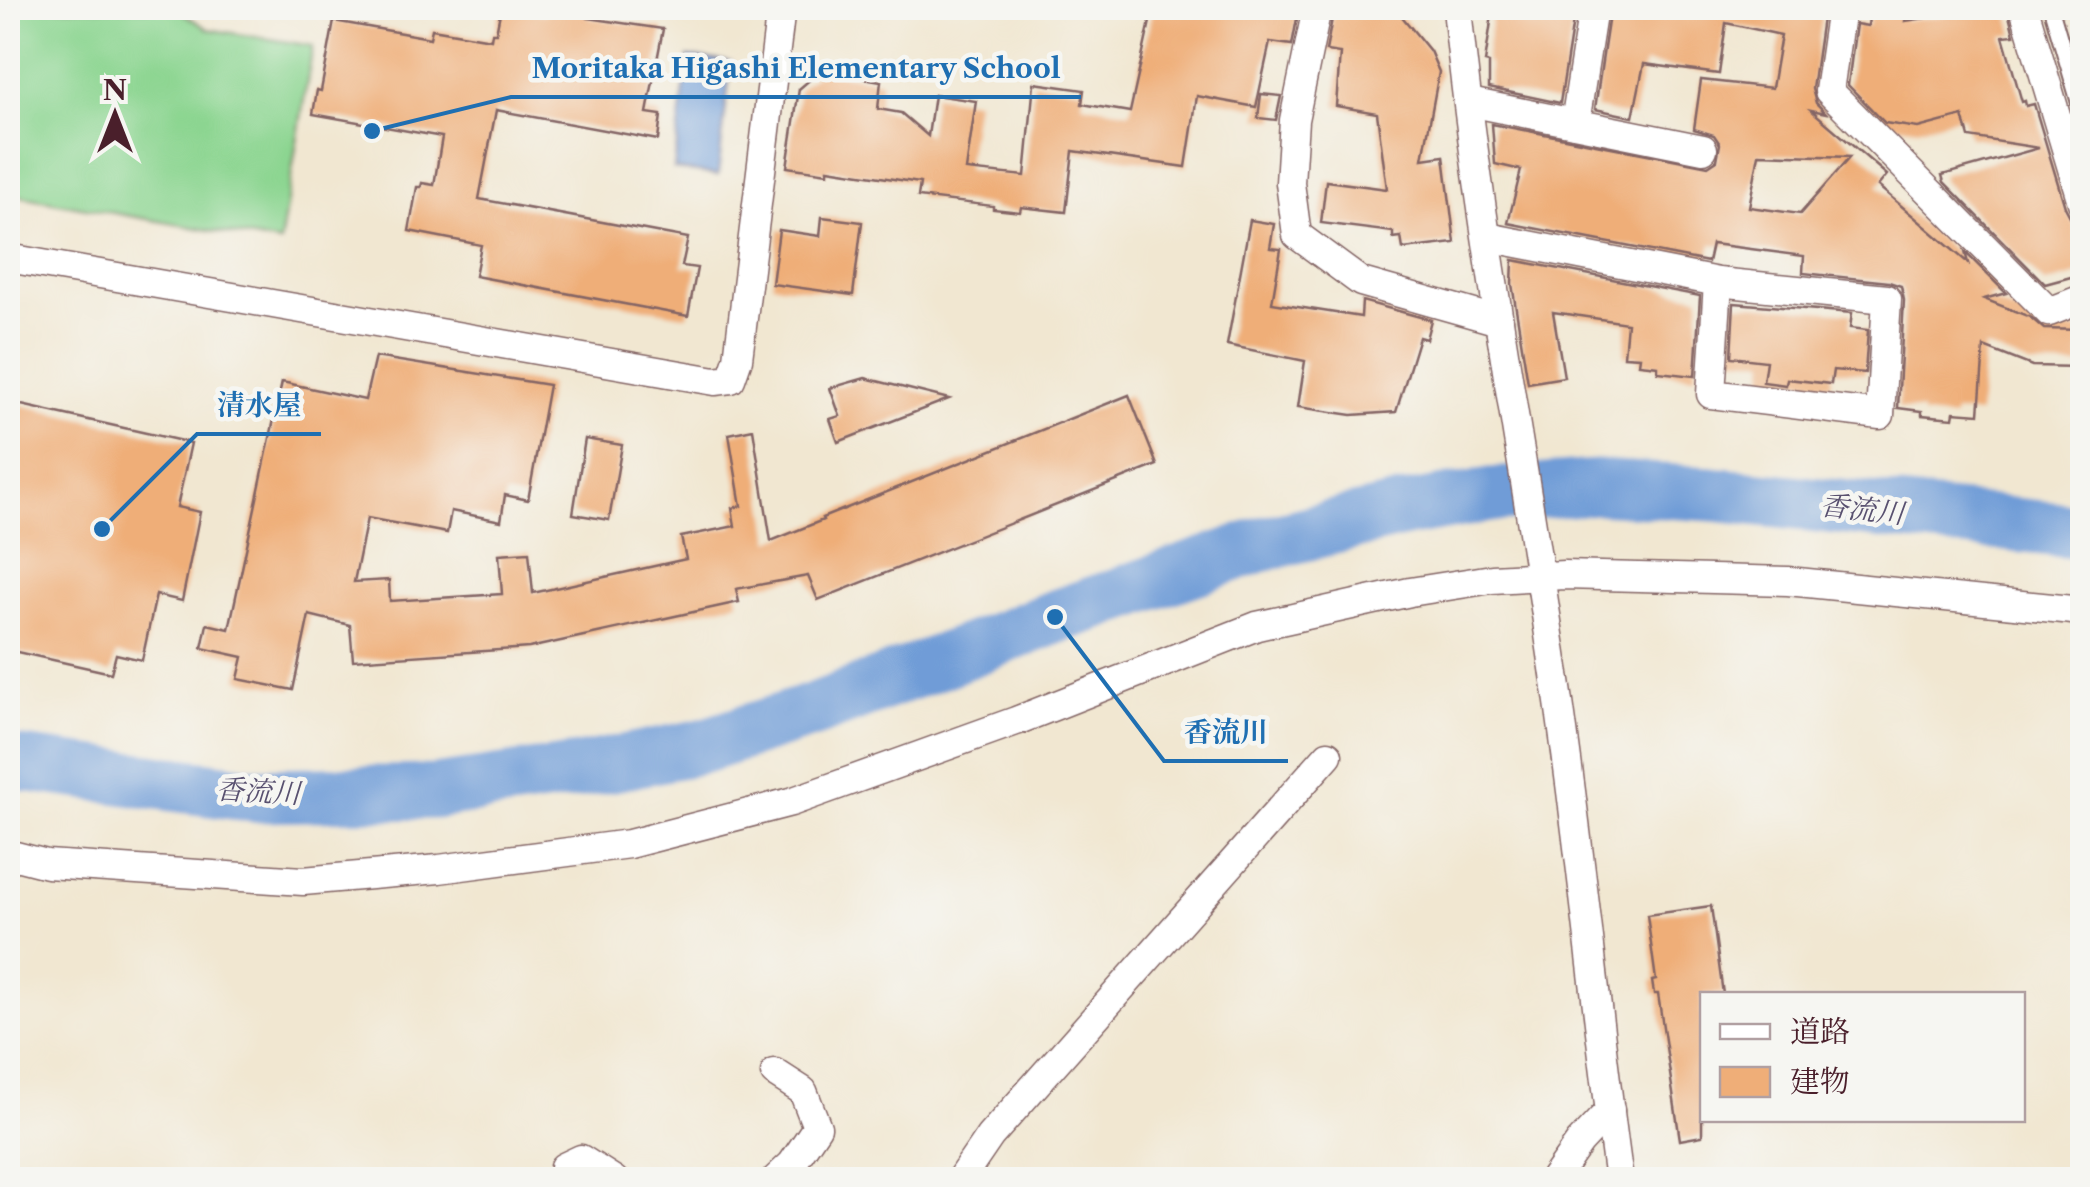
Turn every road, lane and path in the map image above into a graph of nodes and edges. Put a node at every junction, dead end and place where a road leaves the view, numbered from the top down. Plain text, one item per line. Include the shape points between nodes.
1 (781, 8) edge
2 (1317, 8) edge
3 (1457, 8) edge
4 (1593, 8) edge
5 (1841, 8) edge
6 (2024, 8) edge
7 (2051, 8) edge
8 (1469, 102) junction
9 (2082, 113) edge
10 (1575, 124) junction
11 (1703, 149) dead end
12 (2082, 202) edge
13 (1488, 237) junction
14 (8, 258) edge
15 (1718, 282) junction
16 (2082, 299) edge
17 (1500, 320) junction
18 (1539, 571) junction
19 (2082, 611) edge
20 (1328, 755) dead end
21 (8, 854) edge
22 (774, 1073) dead end
23 (1610, 1110) junction
24 (563, 1180) edge
25 (614, 1180) edge
26 (775, 1180) edge
27 (960, 1180) edge
28 (1553, 1180) edge
29 (1619, 1180) edge

1 - 14 street via 731,379
2 - 17 street via 1294,120 1290,184 1297,235 1361,282
3 - 8 street
4 - 10 street
5 - 16 street via 1830,90 2049,312
6 - 12 street
7 - 9 lane
8 - 10 street
8 - 13 street
10 - 11 street
13 - 15 street
13 - 17 street
15 - 15 street via 1887,300 1880,416 1710,394
17 - 18 street
18 - 19 street via 1788,581
18 - 21 street via 1257,626 791,802 629,844 302,881 47,864
18 - 23 street
20 - 27 street via 990,1136
22 - 26 street via 803,1091 817,1128
23 - 28 street
23 - 29 street
24 - 25 street via 564,1167 581,1159

